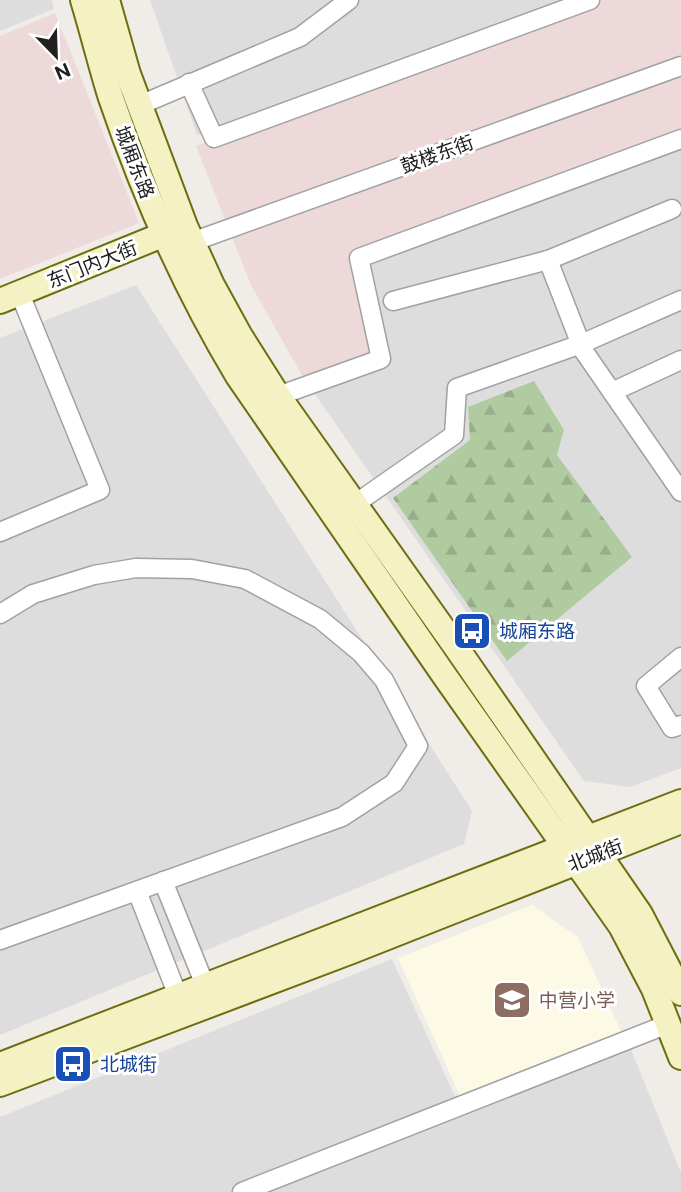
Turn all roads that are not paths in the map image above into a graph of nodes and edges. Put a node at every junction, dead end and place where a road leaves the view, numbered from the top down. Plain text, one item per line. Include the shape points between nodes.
1 (83, 0) edge
2 (107, 0) edge
3 (349, 0) edge
4 (590, 0) edge
5 (681, 66) edge
6 (189, 83) junction
7 (140, 105) junction
8 (681, 139) edge
9 (672, 209) dead end
10 (180, 234) junction
11 (548, 260) junction
12 (10, 297) edge
13 (681, 300) edge
14 (393, 301) dead end
15 (581, 344) junction
16 (681, 360) edge
17 (612, 392) junction
18 (278, 396) junction
19 (681, 492) edge
20 (355, 504) junction
21 (0, 532) edge
22 (0, 614) edge
23 (681, 657) edge
24 (681, 725) edge
25 (681, 802) edge
26 (681, 821) edge
27 (581, 850) junction
28 (163, 881) junction
29 (137, 891) junction
30 (0, 940) edge
31 (205, 985) junction
32 (681, 993) edge
33 (178, 996) junction
34 (668, 1024) junction
35 (681, 1057) edge
36 (0, 1065) edge
37 (0, 1084) edge
38 (242, 1192) edge

1 - 10 street, 城厢东路 via 112,100
2 - 7 street, 城厢东路
3 - 6 street via 300,37
4 - 6 street via 214,138
5 - 10 street, 鼓楼东街
6 - 7 street
7 - 10 street, 城厢东路
8 - 18 street via 359,258 381,359
9 - 11 street
10 - 12 street, 东门内大街
10 - 18 street, 城厢东路
10 - 27 street, 城厢东路 via 191,293 238,376
11 - 14 street
11 - 15 street
12 - 21 street via 100,490
13 - 15 street
15 - 17 street
15 - 20 street via 457,388 454,435
16 - 17 street
17 - 19 street
18 - 20 street, 城厢东路
20 - 27 street, 城厢东路
22 - 28 street via 33,594 94,575 136,568 192,569 245,579 320,619 361,653 384,680 418,746 394,783 342,817
23 - 24 street via 646,686 672,728
25 - 27 street, 北城街
26 - 27 street, 北城街
27 - 31 street, 北城街
27 - 32 street, 城厢东路 via 640,915
27 - 34 street, 城厢东路
27 - 37 street, 北城街 via 352,951
28 - 29 street
28 - 31 street
29 - 30 street
29 - 33 street
31 - 33 street, 北城街
33 - 36 street, 北城街
34 - 35 street, 城厢东路
34 - 38 street

